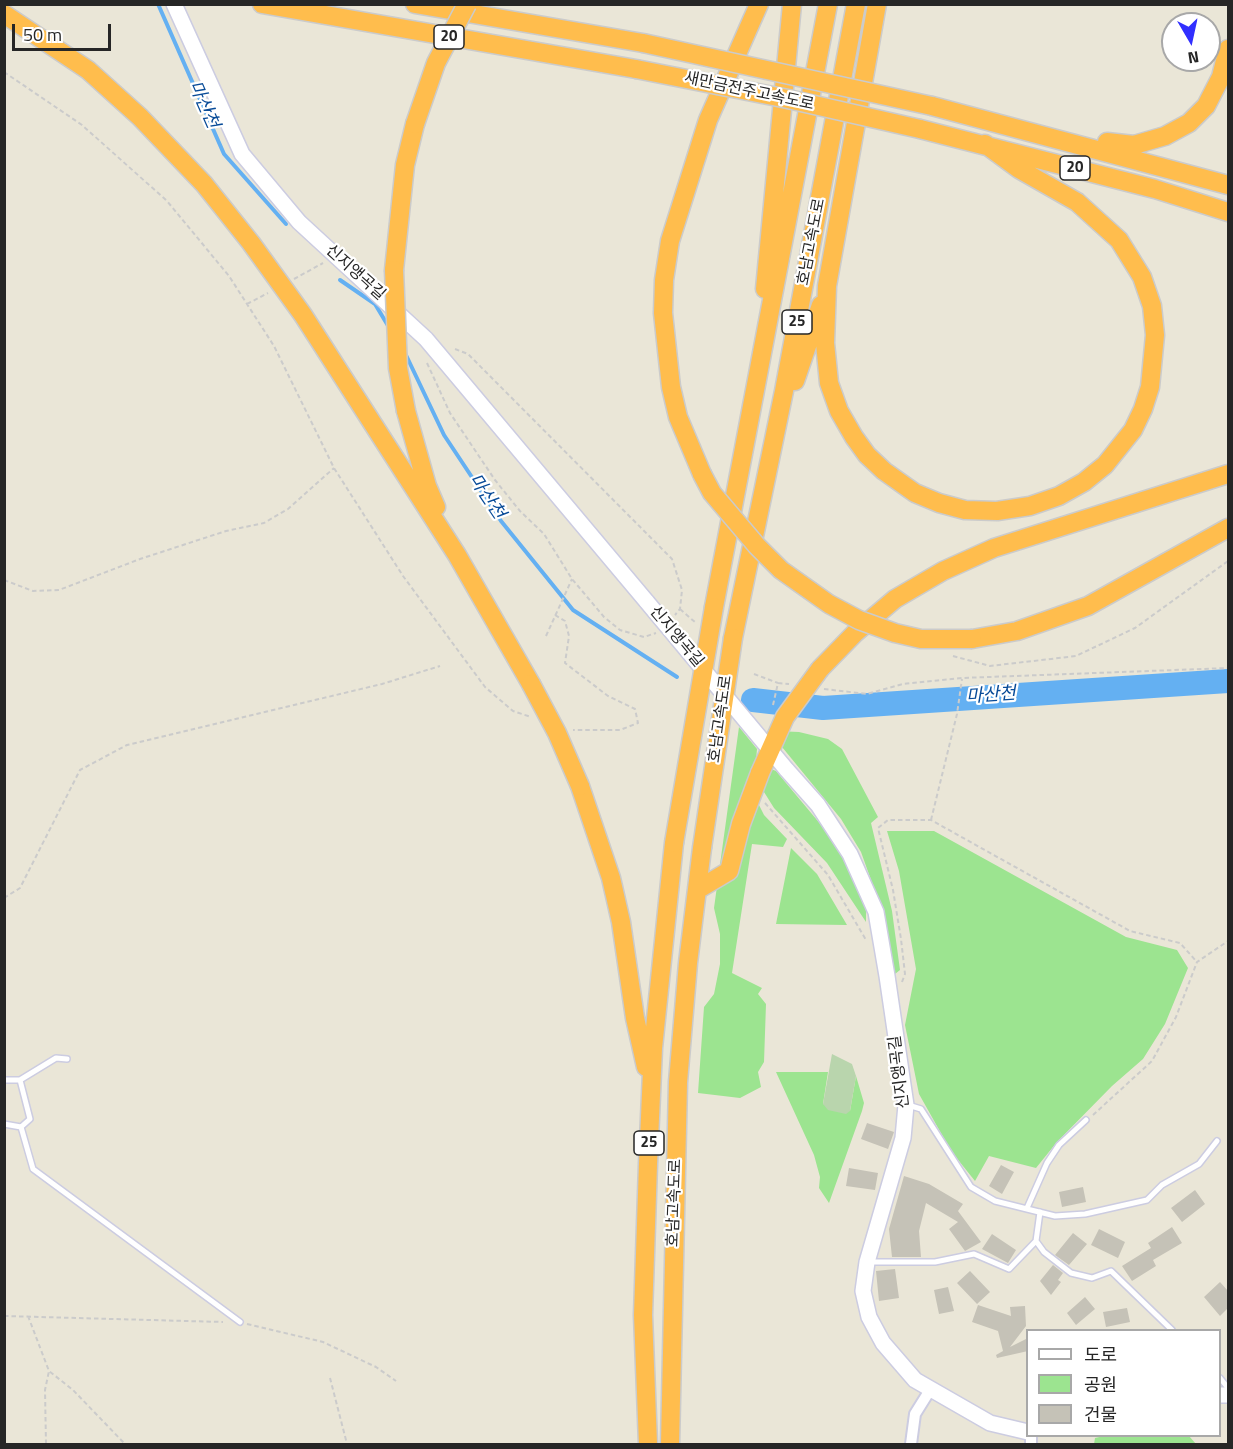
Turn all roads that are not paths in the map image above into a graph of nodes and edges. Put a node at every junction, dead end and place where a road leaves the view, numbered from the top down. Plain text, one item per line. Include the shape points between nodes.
1 (174, 4) edge
2 (262, 4) edge
3 (415, 4) edge
4 (467, 4) edge
5 (759, 4) edge
6 (792, 4) edge
7 (828, 4) edge
8 (856, 4) edge
9 (877, 6) edge
10 (4, 14) edge
11 (1228, 49) edge
12 (1053, 136) junction
13 (985, 144) junction
14 (1228, 184) edge
15 (1228, 212) edge
16 (827, 286) junction
17 (754, 398) junction
18 (772, 449) junction
19 (1228, 474) edge
20 (1228, 528) edge
21 (457, 555) junction
22 (697, 890) junction
23 (67, 1059) dead end
24 (4, 1080) edge
25 (20, 1080) junction
26 (651, 1091) junction
27 (906, 1105) junction
28 (1086, 1120) road end
29 (4, 1124) edge
30 (21, 1127) junction
31 (1217, 1142) dead end
32 (1027, 1208) junction
33 (1040, 1212) junction
34 (1036, 1241) junction
35 (867, 1262) junction
36 (240, 1322) road end
37 (1171, 1329) edge
38 (930, 1390) junction
39 (1026, 1433) edge
40 (648, 1444) edge
41 (670, 1444) edge
42 (911, 1444) edge

1 - 27 street, 신지앵곡길, bridge via 242,154 299,222 426,339 819,805 850,854 876,912
2 - 13 highway, 새만금전주고속도로 / 20, bridge via 636,69
3 - 12 highway, 새만금전주고속도로 / 20, bridge via 643,43
4 - 21 highway, bridge via 436,63 415,124 405,165 394,270 398,368 406,411 427,486
5 - 20 highway, bridge via 708,120 680,203 670,241 663,313 678,417 712,493 757,546 789,577 859,620 921,639 972,639 1017,631 1088,606
6 - 17 highway
7 - 17 highway, 호남고속도로 / 25
8 - 18 highway, 호남고속도로 / 25
9 - 16 highway
10 - 21 highway via 88,70 204,184 303,315
11 - 12 highway via 1221,77 1206,106 1189,123 1165,136 1134,145
12 - 14 highway, 새만금전주고속도로 / 20
13 - 15 highway, 새만금전주고속도로 / 20
13 - 16 highway via 1019,169 1077,202 1119,240 1142,277 1152,306 1155,334 1150,387 1133,430 1105,465 1059,496 997,511 965,510 939,503 900,483 867,455 839,411 829,383 825,343
16 - 18 highway
17 - 26 highway, 호남고속도로 / 25, bridge via 674,843 663,929
18 - 22 highway, 호남고속도로 / 25, bridge via 733,638
19 - 22 highway, bridge via 994,548 943,571 895,600 820,669 785,717 741,824 729,871
21 - 26 highway, bridge via 531,684 580,786 611,878 634,1018
22 - 41 highway, 호남고속도로 / 25 via 678,1082
23 - 25 lane via 56,1058
24 - 25 lane
25 - 30 lane via 30,1119
26 - 40 highway, 호남고속도로 / 25 via 643,1315
27 - 32 lane via 921,1109 971,1187 995,1201
27 - 35 street, 신지앵곡길 via 903,1138
28 - 32 lane via 1059,1144
29 - 30 lane
30 - 36 lane via 33,1169
31 - 33 lane via 1199,1164 1162,1185 1147,1200 1085,1214 1056,1216
32 - 33 lane
33 - 34 lane
34 - 35 lane via 1009,1269 974,1254 935,1262
34 - 37 lane via 1071,1273 1092,1278 1111,1271
35 - 38 street, 신지앵곡길 via 863,1291 869,1317 883,1343 915,1380
38 - 39 street, 신지앵곡길 via 990,1423
38 - 42 street via 915,1413

